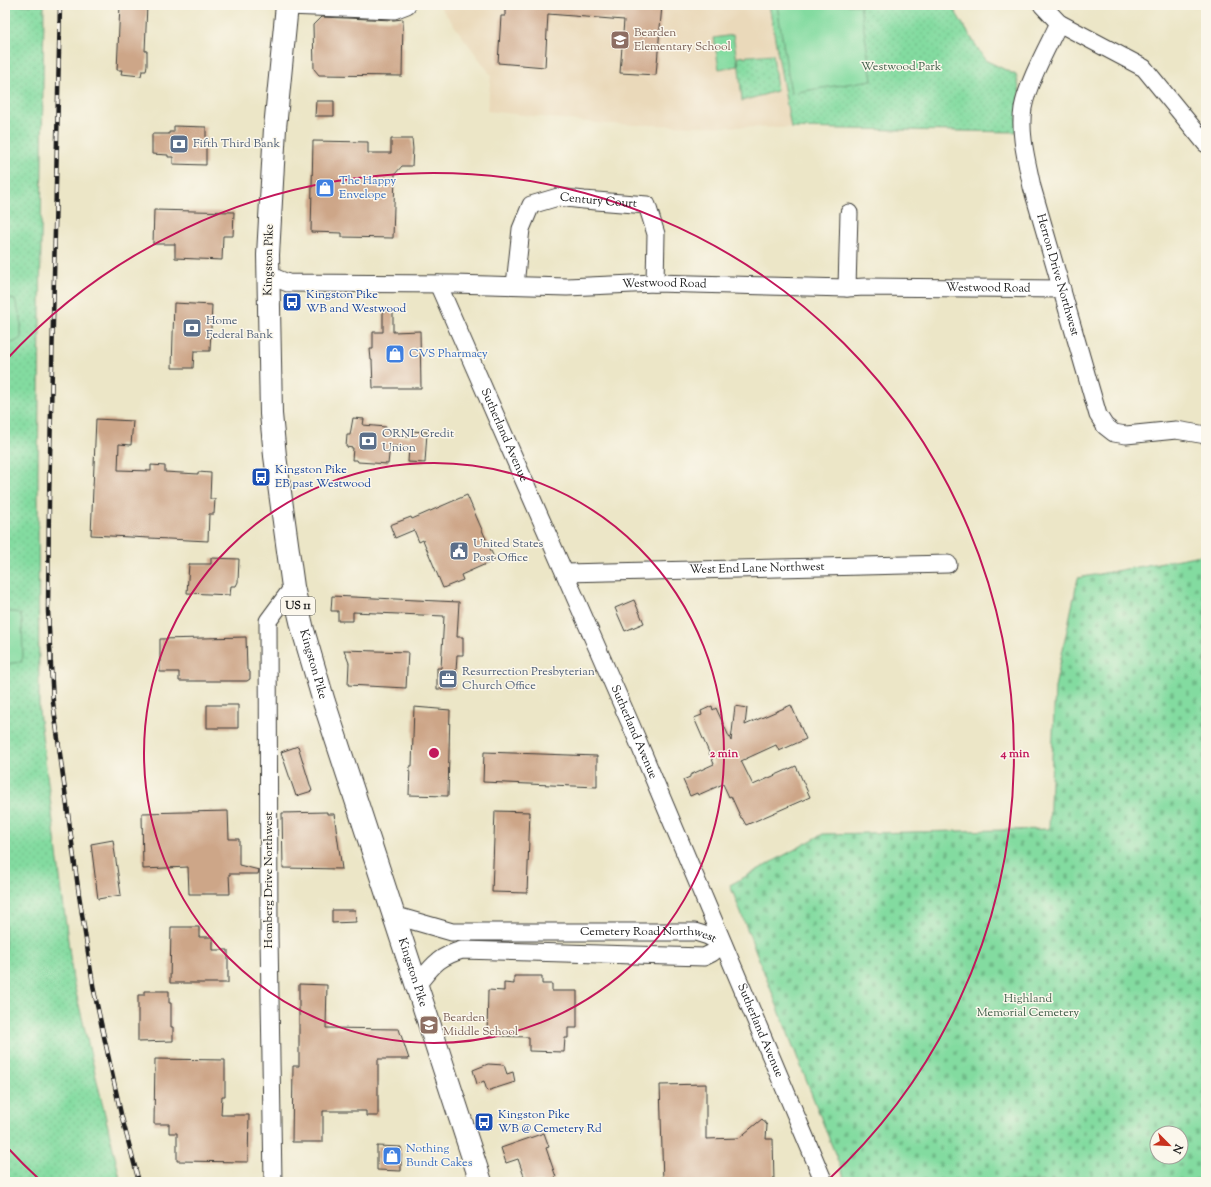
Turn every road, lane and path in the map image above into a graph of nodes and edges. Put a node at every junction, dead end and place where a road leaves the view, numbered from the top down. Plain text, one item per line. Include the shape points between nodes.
1 (407, 5) edge
2 (1042, 5) edge
3 (287, 6) edge
4 (1059, 23) junction
5 (1206, 144) edge
6 (849, 213) dead end
7 (268, 275) junction
8 (655, 283) junction
9 (438, 284) junction
10 (515, 285) junction
11 (847, 288) junction
12 (1062, 289) junction
13 (1206, 435) edge
14 (948, 564) dead end
15 (565, 573) junction
16 (293, 587) junction
17 (393, 915) junction
18 (723, 944) junction
19 (416, 986) junction
20 (273, 1182) edge
21 (481, 1182) edge
22 (824, 1182) edge

1 - 3 street via 394,10
2 - 4 street
3 - 7 main road, Kingston Pike / US 11 via 275,128
4 - 5 street via 1144,68
4 - 12 street, Herron Drive Northwest via 1026,94 1022,126 1032,187
6 - 11 street
7 - 9 street, Westwood Road via 288,283
7 - 16 main road, Kingston Pike / US 11 via 271,414
8 - 10 street, Westwood Road via 567,287
8 - 10 street, Century Court via 656,234 647,205 558,197 531,206 521,229
8 - 11 street, Westwood Road
9 - 10 street, Westwood Road
9 - 15 street, Sutherland Avenue
11 - 12 street, Westwood Road
12 - 13 street, Herron Drive Northwest via 1098,415 1105,426 1114,433 1126,435 1176,430
14 - 15 street, West End Lane Northwest
15 - 18 street, Sutherland Avenue
16 - 17 main road, Kingston Pike / US 11 via 324,702
16 - 20 street, Homberg Drive Northwest via 268,621
17 - 18 street, Cemetery Road Northwest via 452,932 695,932
17 - 19 main road, Kingston Pike / US 11
18 - 19 street, Cemetery Road Northwest via 704,957 462,950 447,954 435,963
18 - 22 street, Sutherland Avenue
19 - 21 main road, Kingston Pike / US 11

